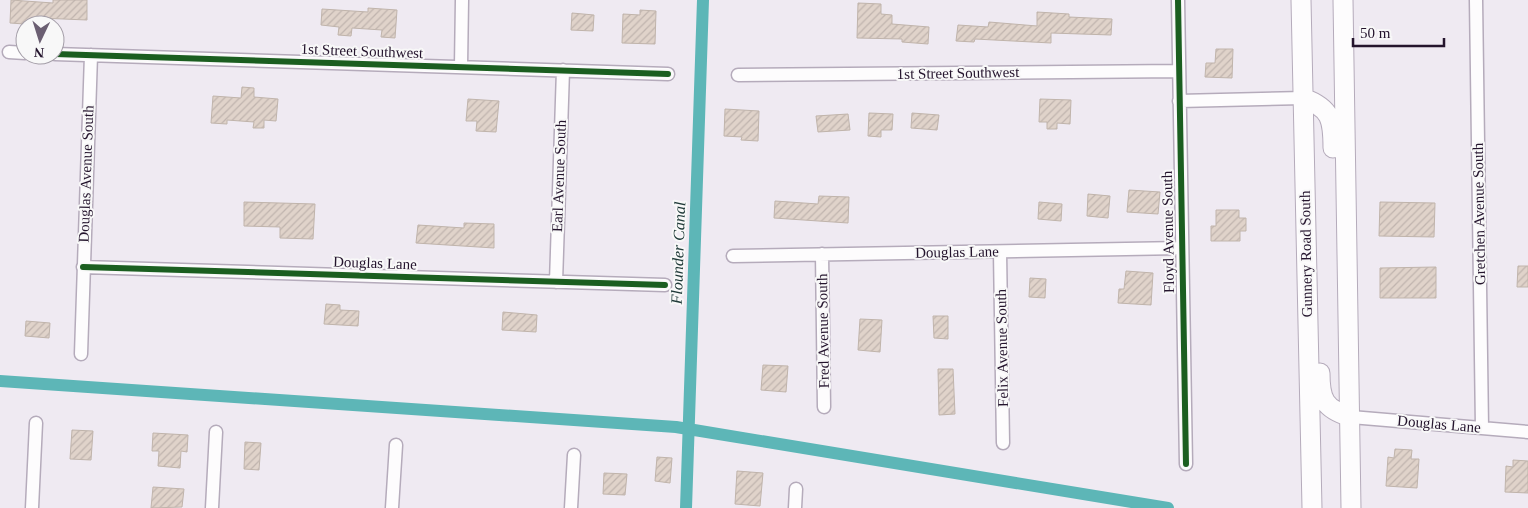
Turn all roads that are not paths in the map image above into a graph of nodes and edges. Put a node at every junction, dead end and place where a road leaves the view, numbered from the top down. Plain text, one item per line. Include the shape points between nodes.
1 (462, 0) edge
2 (1178, 0) edge
3 (1301, 0) edge
4 (1343, 0) edge
5 (1476, 0) edge
6 (9, 52) dead end
7 (15, 52) edge
8 (65, 54) edge
9 (91, 55) junction
10 (461, 66) junction
11 (563, 70) junction
12 (1179, 71) junction
13 (668, 74) dead end
14 (738, 76) dead end
15 (1303, 98) junction
16 (1179, 101) junction
17 (1305, 218) junction
18 (1181, 248) junction
19 (1000, 252) junction
20 (822, 254) junction
21 (733, 256) dead end
22 (83, 267) junction
23 (556, 282) junction
24 (665, 285) dead end
25 (1348, 308) junction
26 (81, 354) dead end
27 (824, 407) dead end
28 (1351, 417) junction
29 (36, 423) dead end
30 (1482, 428) junction
31 (216, 432) dead end
32 (1528, 432) edge
33 (1003, 443) dead end
34 (396, 445) dead end
35 (574, 455) dead end
36 (1186, 464) dead end
37 (796, 489) dead end
38 (32, 508) edge
39 (212, 508) edge
40 (392, 508) edge
41 (571, 508) edge
42 (795, 508) edge
43 (1312, 508) edge
44 (1352, 508) edge

1 - 10 street
2 - 12 street, Floyd Avenue South
3 - 15 main road, Gunnery Road South
4 - 25 main road
5 - 30 street, Gretchen Avenue South
6 - 7 street
8 - 9 street, 1st Street Southwest
9 - 10 street, 1st Street Southwest
9 - 22 street, Douglas Avenue South
10 - 11 street, 1st Street Southwest
11 - 13 street, 1st Street Southwest
11 - 23 street, Earl Avenue South
12 - 14 street, 1st Street Southwest
12 - 16 street, Floyd Avenue South
15 - 16 street
15 - 17 main road, Gunnery Road South
15 - 25 main road via 1325,109 1333,128 1335,273 1337,291
16 - 18 street, Floyd Avenue South
17 - 28 main road via 1316,242 1320,388 1323,400 1331,409
17 - 43 main road, Gunnery Road South
18 - 19 street, Douglas Lane
18 - 36 street, Floyd Avenue South
19 - 20 street, Douglas Lane
19 - 33 street, Felix Avenue South
20 - 21 street, Douglas Lane
20 - 27 street, Fred Avenue South
22 - 23 street, Douglas Lane
22 - 26 street, Douglas Avenue South
23 - 24 street, Douglas Lane
25 - 28 main road
28 - 30 street, Douglas Lane
28 - 44 main road
29 - 38 street
30 - 32 street, Douglas Lane
31 - 39 street
34 - 40 street
35 - 41 street
37 - 42 street

